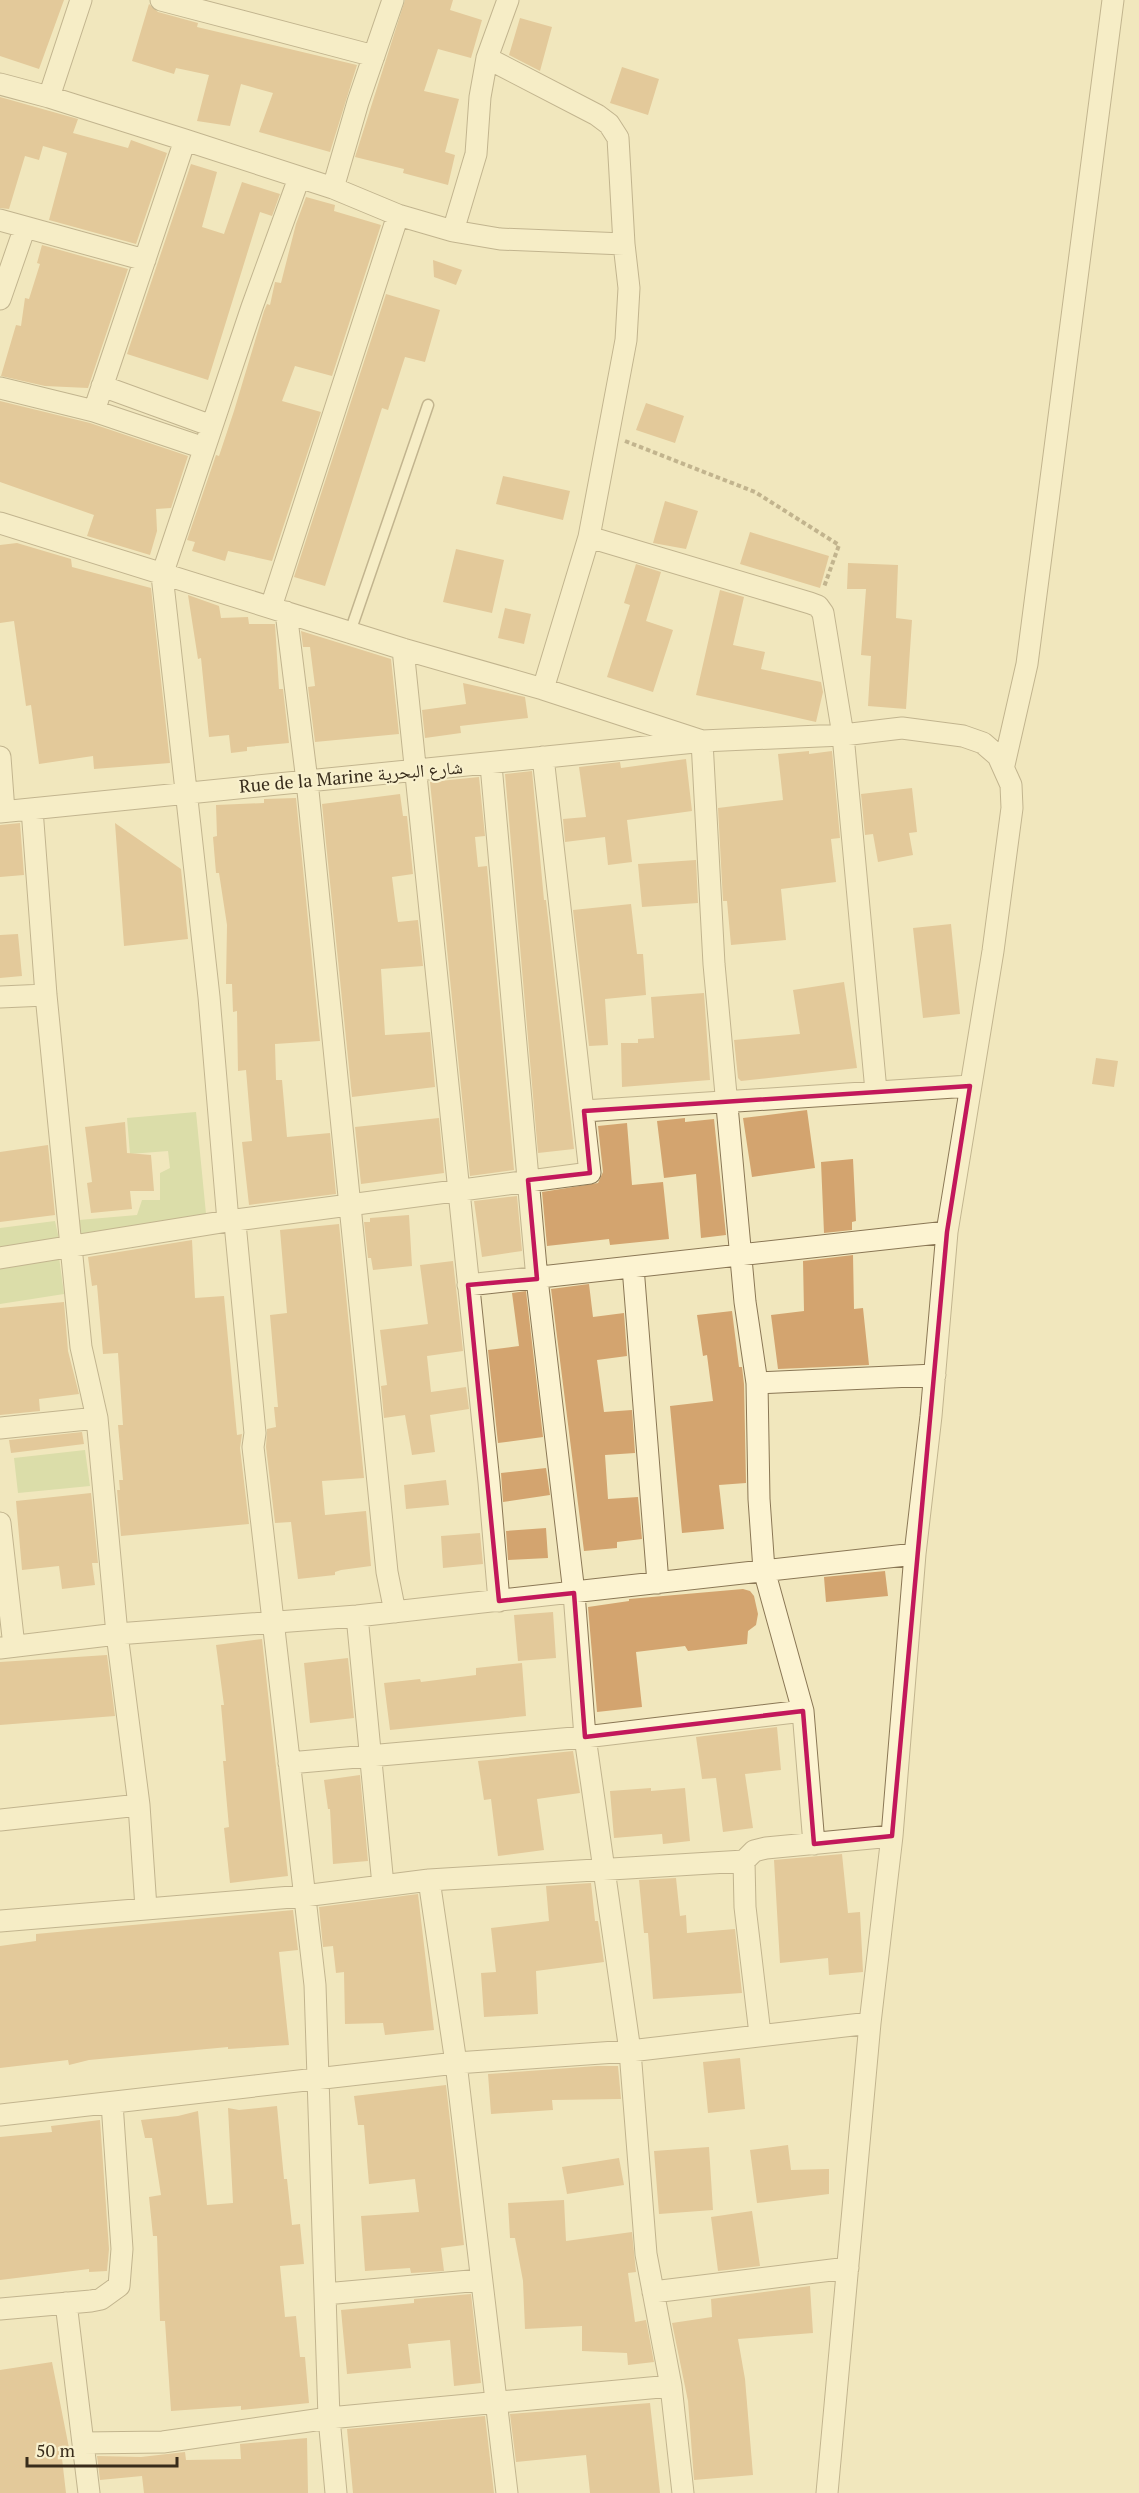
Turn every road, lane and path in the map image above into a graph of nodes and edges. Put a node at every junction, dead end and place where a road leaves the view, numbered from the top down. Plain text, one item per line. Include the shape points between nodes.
1 (81, 0) edge
2 (161, 0) edge
3 (393, 0) edge
4 (508, 0) edge
5 (1113, 0) edge
6 (218, 8) edge
7 (374, 56) junction
8 (487, 58) junction
9 (0, 84) edge
10 (49, 97) junction
11 (185, 140) junction
12 (299, 178) junction
13 (333, 188) junction
14 (398, 215) junction
15 (0, 220) edge
16 (25, 227) junction
17 (453, 231) junction
18 (624, 244) junction
19 (144, 260) junction
20 (0, 299) edge
21 (102, 386) junction
22 (0, 387) edge
23 (428, 405) dead end
24 (94, 411) junction
25 (212, 426) junction
26 (610, 436) junction
27 (204, 448) junction
28 (0, 523) edge
29 (589, 537) junction
30 (162, 575) junction
31 (818, 606) junction
32 (279, 610) junction
33 (350, 632) junction
34 (403, 649) junction
35 (543, 688) junction
36 (843, 735) junction
37 (702, 741) junction
38 (0, 757) edge
39 (543, 757) junction
40 (490, 765) junction
41 (1004, 765) junction
42 (414, 770) junction
43 (307, 781) junction
44 (188, 793) junction
45 (32, 809) junction
46 (2, 812) edge
47 (46, 995) junction
48 (0, 997) edge
49 (970, 1086) junction
50 (876, 1091) junction
51 (726, 1100) junction
52 (584, 1111) junction
53 (528, 1180) junction
54 (458, 1192) junction
55 (351, 1205) junction
56 (228, 1221) junction
57 (947, 1232) junction
58 (71, 1244) junction
59 (742, 1253) junction
60 (0, 1258) edge
61 (633, 1267) junction
62 (537, 1279) junction
63 (468, 1285) junction
64 (935, 1375) junction
65 (757, 1383) junction
66 (97, 1418) junction
67 (0, 1428) edge
68 (0, 1523) edge
69 (915, 1554) junction
70 (764, 1570) junction
71 (658, 1583) junction
72 (574, 1593) junction
73 (499, 1601) junction
74 (394, 1612) junction
75 (357, 1616) junction
76 (273, 1621) junction
77 (117, 1634) junction
78 (7, 1647) edge
79 (803, 1711) junction
80 (585, 1737) junction
81 (369, 1758) junction
82 (289, 1763) junction
83 (139, 1805) junction
84 (0, 1820) edge
85 (892, 1836) junction
86 (814, 1844) junction
87 (744, 1861) junction
88 (605, 1868) junction
89 (429, 1880) junction
90 (383, 1885) junction
91 (304, 1896) junction
92 (146, 1908) junction
93 (0, 1921) edge
94 (870, 2023) junction
95 (760, 2034) junction
96 (630, 2051) junction
97 (456, 2063) junction
98 (319, 2081) junction
99 (112, 2103) junction
100 (0, 2115) edge
101 (849, 2268) junction
102 (482, 2280) junction
103 (653, 2292) junction
104 (325, 2294) junction
105 (66, 2303) junction
106 (0, 2309) edge
107 (671, 2386) junction
108 (498, 2403) junction
109 (329, 2418) junction
110 (83, 2443) junction
111 (88, 2493) edge
112 (336, 2493) edge
113 (507, 2493) edge
114 (682, 2493) edge
115 (827, 2493) edge

1 - 10 street
2 - 6 street
3 - 7 street
4 - 8 street
5 - 41 street via 1028,664
6 - 7 street
7 - 13 street
8 - 17 street via 476,154
8 - 18 street via 609,124 618,138
9 - 10 street
10 - 11 street
11 - 12 street
11 - 19 street
12 - 13 street
12 - 25 street
13 - 14 street
14 - 17 street
14 - 32 street
15 - 16 street
16 - 19 street
16 - 20 street
17 - 18 street via 500,239
18 - 26 street via 629,288 626,340
19 - 21 street
21 - 24 street
21 - 25 street
22 - 24 street
23 - 33 lane
24 - 27 street
25 - 27 street
26 - 29 street
26 - 31 path via 755,492 839,545
27 - 30 street
28 - 30 street
29 - 31 street
29 - 35 street
30 - 32 street
30 - 44 street
31 - 36 street via 825,619
32 - 33 street
32 - 43 street
33 - 34 street
34 - 35 street
34 - 42 street
35 - 37 street
36 - 37 street, Rue de la Marine شارع البحرية
36 - 41 street, Rue de la Marine شارع البحرية via 902,728 963,736 983,743
36 - 50 street
37 - 39 street, Rue de la Marine شارع البحرية
37 - 51 street
38 - 46 street
39 - 40 street, Rue de la Marine شارع البحرية
39 - 52 street
40 - 42 street, Rue de la Marine شارع البحرية
40 - 53 street
41 - 49 street via 1011,785 1012,808
42 - 43 street, Rue de la Marine شارع البحرية
42 - 54 street
43 - 44 street, Rue de la Marine شارع البحرية
43 - 55 street
44 - 45 street, Rue de la Marine شارع البحرية
44 - 56 street
45 - 46 street, Rue de la Marine شارع البحرية
45 - 47 street
47 - 48 street
47 - 58 street
49 - 50 street
49 - 57 street
50 - 51 street
51 - 52 street
51 - 59 street
52 - 53 street via 590,1173
53 - 54 street
53 - 62 street
54 - 55 street
54 - 63 street
55 - 56 street
55 - 74 street
56 - 58 street
56 - 76 street via 235,1223 255,1433 253,1447
57 - 59 street
57 - 64 street
58 - 60 street
58 - 66 street via 81,1347
59 - 61 street
59 - 65 street
61 - 62 street
61 - 71 street
62 - 63 street
62 - 72 street
63 - 73 street
64 - 65 street
64 - 69 street
65 - 70 street
66 - 67 street
66 - 77 street
68 - 78 street
69 - 70 street
69 - 85 street
70 - 71 street
70 - 79 street
71 - 72 street
72 - 73 street
72 - 80 street
73 - 74 street
74 - 75 street
75 - 76 street
75 - 81 street
76 - 77 street
76 - 82 street
77 - 78 street
77 - 83 street
79 - 80 street
79 - 86 street
80 - 81 street
80 - 88 street
81 - 82 street
81 - 90 street
82 - 91 street
83 - 84 street
83 - 92 street
85 - 86 street
85 - 94 street
86 - 87 street via 766,1848 754,1851
87 - 88 street
87 - 95 street via 745,1907
88 - 89 street
88 - 96 street
89 - 90 street
89 - 97 street
90 - 91 street
91 - 92 street
91 - 98 street via 315,1985
92 - 93 street
94 - 95 street
94 - 101 street
95 - 96 street
96 - 97 street
96 - 103 street via 646,2254
97 - 98 street
97 - 102 street
98 - 99 street
98 - 104 street
99 - 100 street
99 - 105 street via 122,2249 119,2286 101,2299
101 - 103 street
101 - 115 street
102 - 104 street
102 - 108 street
103 - 107 street
104 - 109 street
105 - 106 street
105 - 110 street
107 - 108 street
107 - 114 street
108 - 109 street
108 - 113 street
109 - 110 street via 163,2442
109 - 112 street
110 - 111 street

